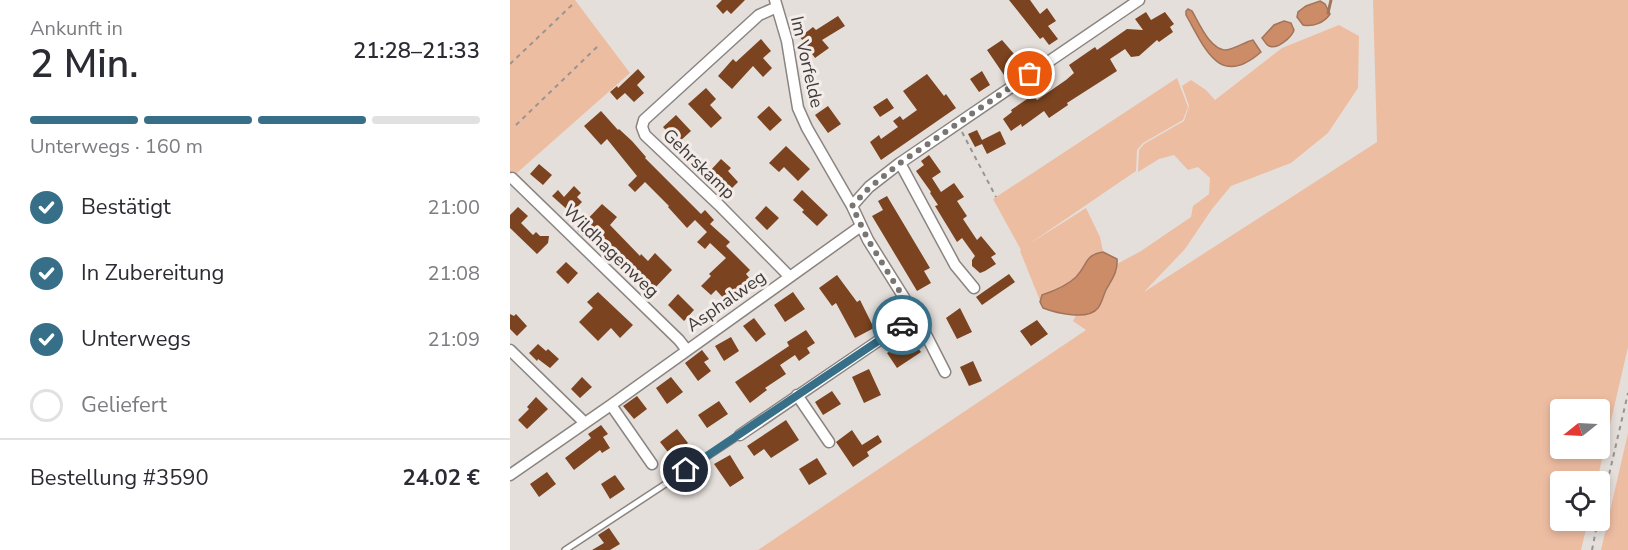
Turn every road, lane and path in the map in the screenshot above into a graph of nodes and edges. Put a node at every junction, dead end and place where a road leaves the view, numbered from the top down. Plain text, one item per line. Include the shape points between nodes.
1 (1139, 0) edge
2 (776, 3) edge
3 (573, 4) dead end
4 (598, 46) dead end
5 (510, 64) edge
6 (957, 124) junction
7 (516, 125) dead end
8 (900, 163) junction
9 (512, 178) dead end
10 (996, 197) dead end
11 (852, 206) junction
12 (861, 226) junction
13 (789, 276) junction
14 (974, 288) dead end
15 (913, 313) junction
16 (686, 349) junction
17 (510, 351) edge
18 (945, 372) dead end
19 (1628, 393) edge
20 (797, 395) junction
21 (611, 405) junction
22 (585, 423) junction
23 (741, 435) joint
24 (829, 442) dead end
25 (652, 464) dead end
26 (1610, 471) edge
27 (510, 475) edge
28 (1596, 531) edge
29 (565, 550) edge
30 (1592, 550) edge

1 - 6 street
2 - 11 street, Im Vorfelde via 788,41 798,108
2 - 13 street, Gehrskamp via 644,120 642,127 645,135
3 - 5 path
4 - 7 path
6 - 8 street
6 - 10 path
8 - 11 street
8 - 14 street via 956,265
9 - 16 street, Wildhagenweg
11 - 12 street, Im Vorfelde
12 - 13 street, Asphalweg
12 - 15 street, Im Vorfelde
13 - 16 street, Asphalweg
15 - 18 street, Im Vorfelde
15 - 20 street via 903,324
16 - 21 street, Asphalweg
17 - 22 street
19 - 26 path
20 - 23 street
20 - 24 street
21 - 22 street, Asphalweg
21 - 25 street
22 - 27 street, Asphalweg
23 - 29 lane
28 - 30 path

